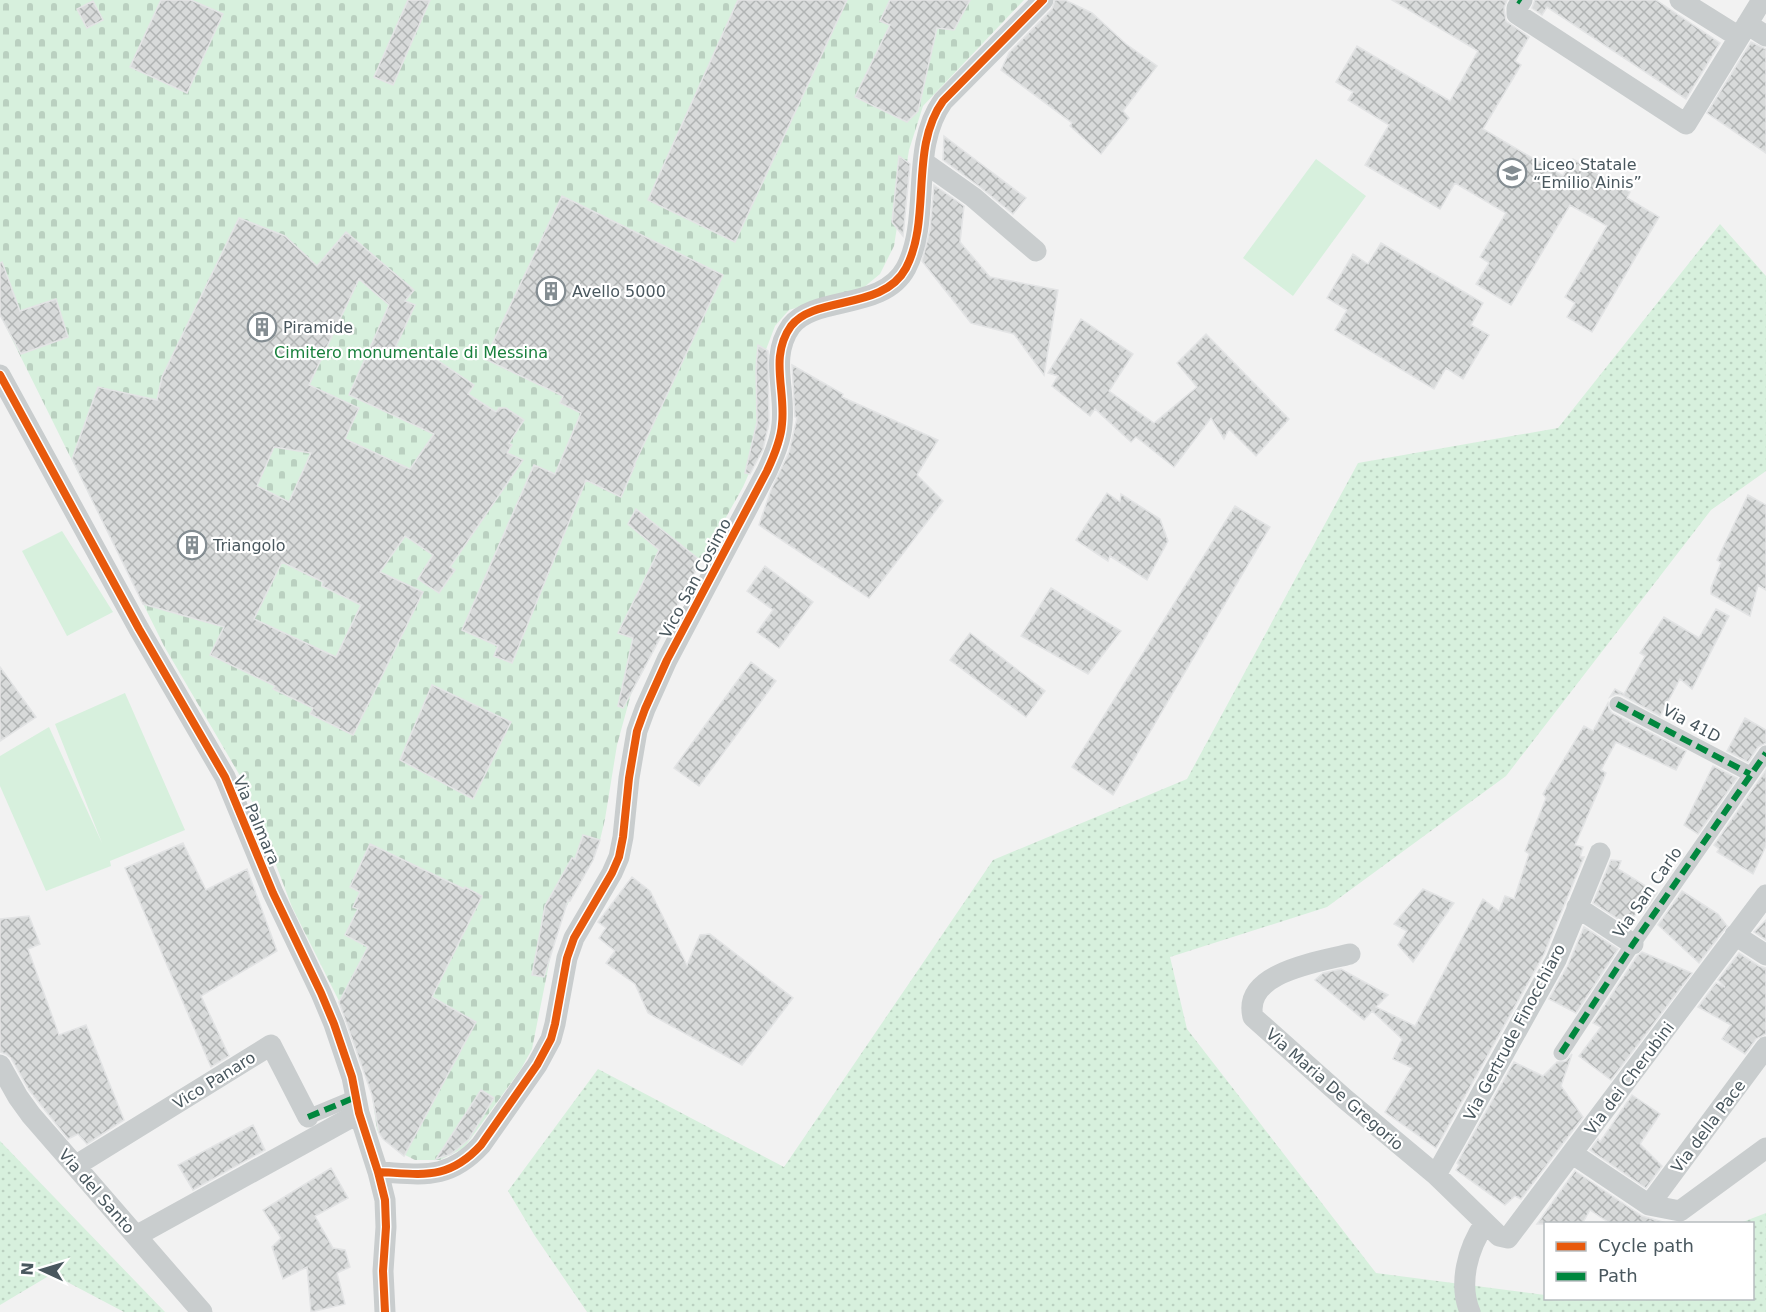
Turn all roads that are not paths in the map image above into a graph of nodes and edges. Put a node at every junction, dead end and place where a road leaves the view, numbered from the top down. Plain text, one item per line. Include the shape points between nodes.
1 (1043, 0) edge
2 (1680, 0) edge
3 (1762, 0) edge
4 (1520, 1) edge
5 (1743, 31) junction
6 (1766, 36) edge
7 (925, 163) junction
8 (1036, 251) dead end
9 (0, 375) edge
10 (1617, 704) dead end
11 (1766, 753) edge
12 (1750, 774) junction
13 (1600, 854) dead end
14 (1766, 895) edge
15 (1577, 907) junction
16 (1735, 935) junction
17 (1633, 944) junction
18 (1350, 954) dead end
19 (1766, 955) edge
20 (1766, 1047) edge
21 (1561, 1053) dead end
22 (0, 1065) edge
23 (358, 1105) junction
24 (308, 1117) joint
25 (1766, 1148) edge
26 (1573, 1154) junction
27 (75, 1166) junction
28 (378, 1172) junction
29 (1436, 1175) junction
30 (1649, 1205) junction
31 (1485, 1223) junction
32 (136, 1236) junction
33 (202, 1312) edge
34 (385, 1312) edge
35 (1470, 1312) edge

1 - 7 street, Vico San Cosimo via 935,112 925,147
2 - 5 street
3 - 5 street
4 - 5 street via 1517,14 1686,124
5 - 6 street
7 - 8 street via 973,197
7 - 28 street, Vico San Cosimo via 916,236 905,269 895,282 863,298 803,316 793,324 781,345 783,423 776,450 645,709 637,731 619,858 574,938 555,1024 544,1054 469,1158 436,1173
9 - 23 street, Via Palmara via 225,777 334,1024
10 - 12 street, Via 41D
11 - 12 street, Via San Carlo
12 - 17 street, Via San Carlo
13 - 15 street, Via Gertrude Finocchiaro
14 - 16 street, Via dei Cherubini
15 - 17 street
15 - 29 street, Via Gertrude Finocchiaro via 1556,960
16 - 19 street
16 - 26 street, Via dei Cherubini
17 - 21 street, Via San Carlo
18 - 29 street, Via Maria De Gregorio via 1284,971 1256,992 1251,1007 1253,1017
20 - 30 street, Via della Pace
22 - 27 street, Via del Santo via 18,1097
23 - 24 street, Vico Panaro
23 - 28 street, Via Palmara
23 - 32 street
24 - 27 street, Vico Panaro via 271,1045
25 - 30 street via 1680,1211
26 - 30 street
26 - 31 street, Via dei Cherubini via 1508,1238 1499,1236
27 - 32 street, Via del Santo
28 - 34 street, Via Palmara via 385,1200
29 - 31 street, Via Maria De Gregorio
31 - 35 street via 1474,1242 1465,1276
32 - 33 street, Via del Santo

